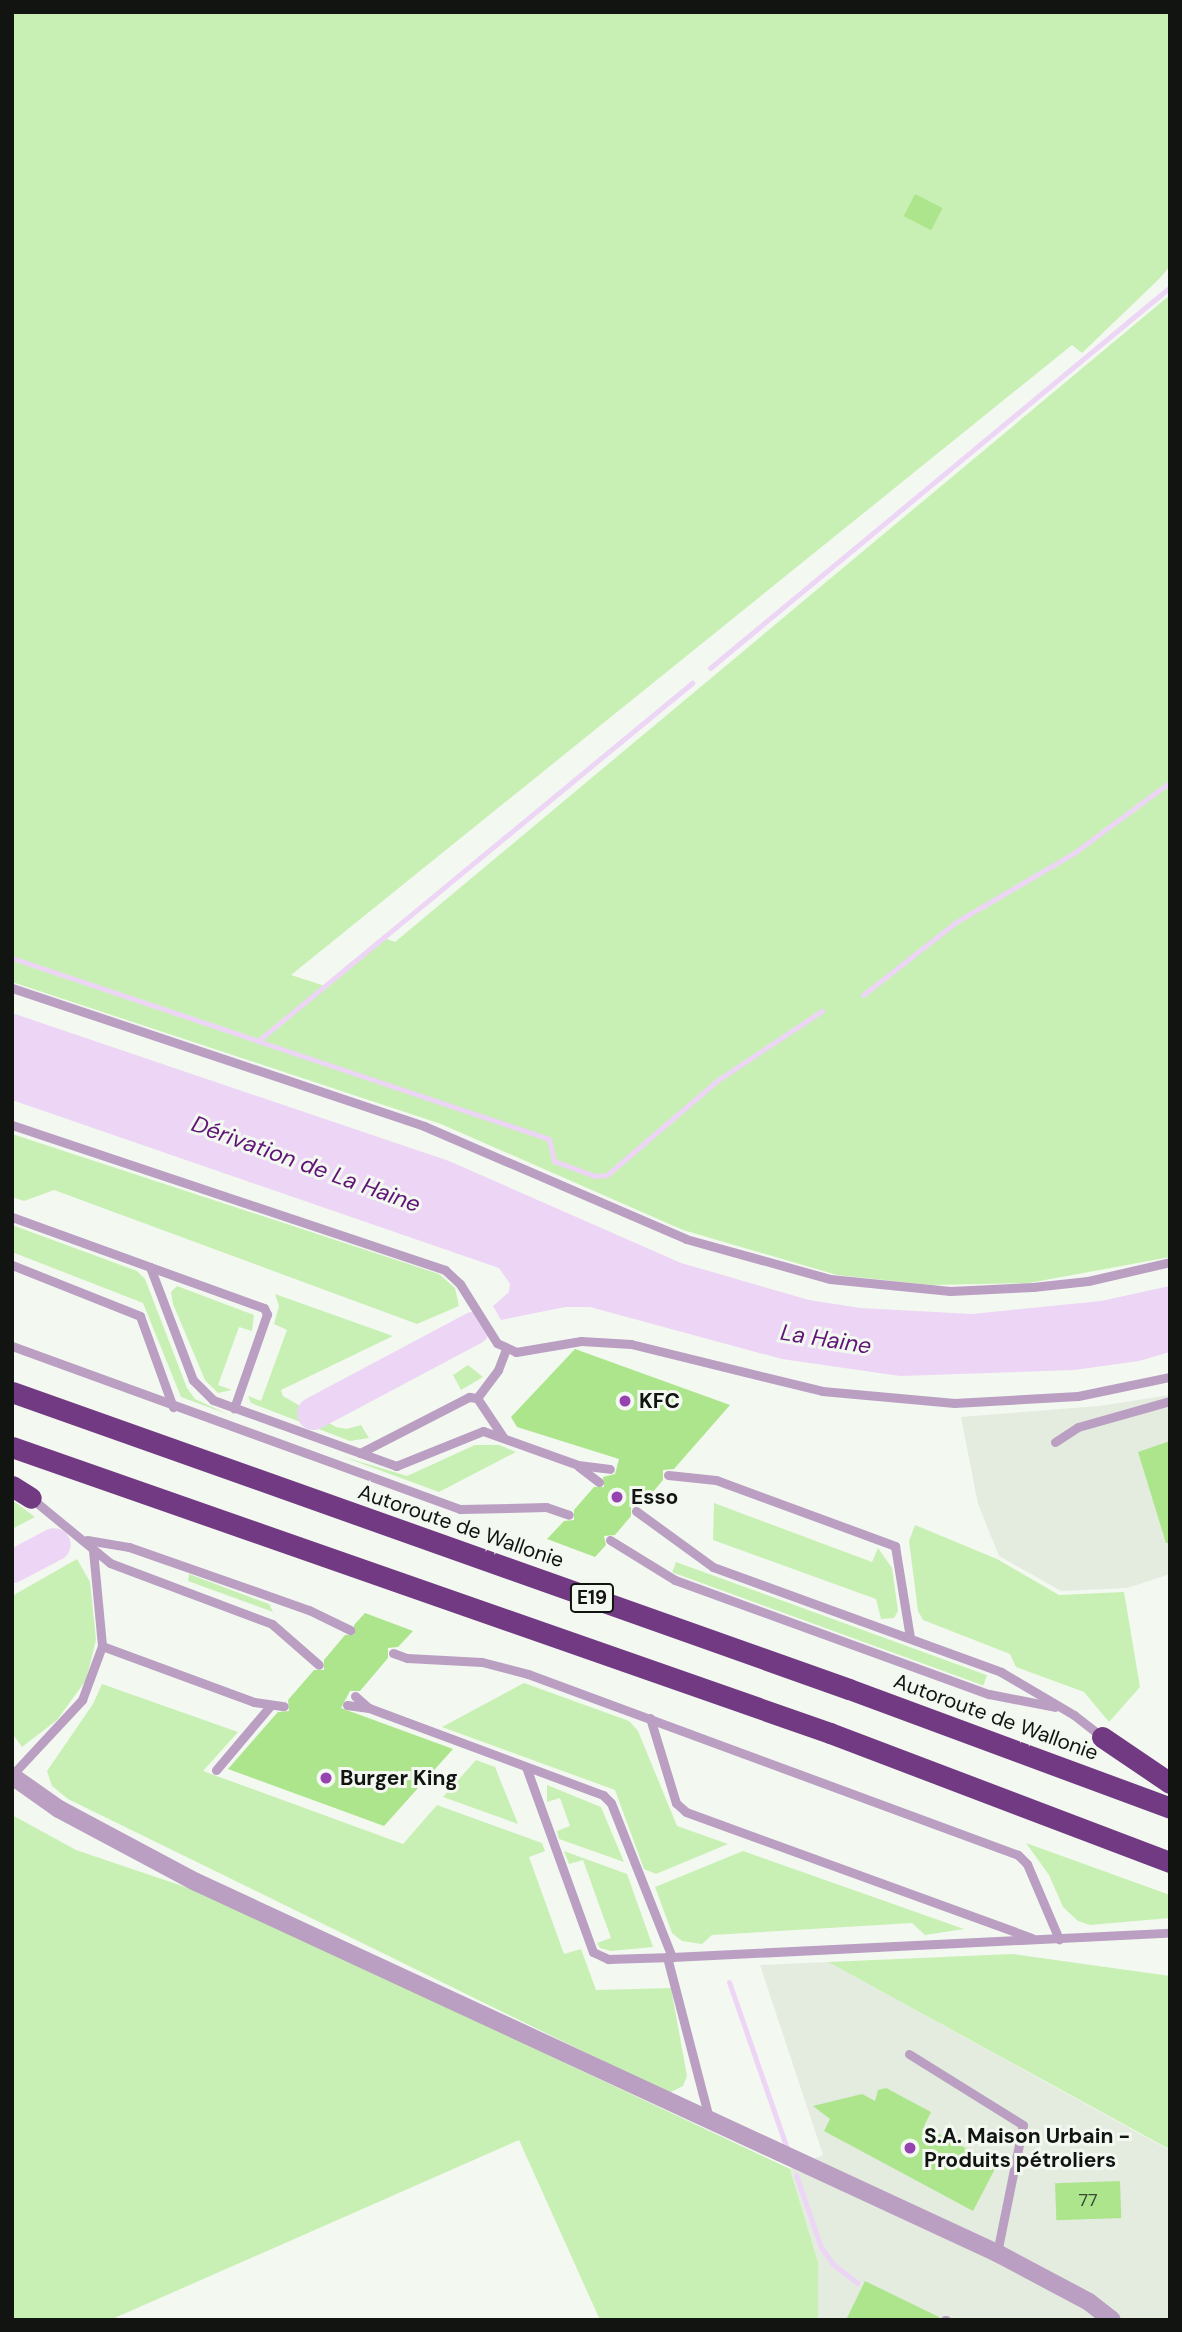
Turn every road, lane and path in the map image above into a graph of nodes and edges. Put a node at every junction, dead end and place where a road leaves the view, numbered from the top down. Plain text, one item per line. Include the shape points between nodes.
1 (12, 988) edge
2 (12, 1125) edge
3 (12, 1217) edge
4 (1170, 1262) edge
5 (12, 1265) edge
6 (150, 1267) junction
7 (12, 1346) edge
8 (506, 1349) junction
9 (1170, 1377) edge
10 (12, 1392) edge
11 (477, 1398) junction
12 (1170, 1401) edge
13 (173, 1407) junction
14 (234, 1408) junction
15 (503, 1437) junction
16 (1055, 1441) dead end
17 (12, 1447) edge
18 (360, 1453) junction
19 (578, 1465) junction
20 (610, 1469) dead end
21 (668, 1475) dead end
22 (598, 1482) dead end
23 (12, 1486) edge
24 (31, 1498) joint
25 (636, 1511) dead end
26 (569, 1515) dead end
27 (610, 1540) dead end
28 (87, 1541) junction
29 (93, 1550) junction
30 (350, 1630) dead end
31 (910, 1638) junction
32 (102, 1646) junction
33 (393, 1653) dead end
34 (319, 1665) dead end
35 (355, 1696) dead end
36 (347, 1705) dead end
37 (270, 1706) junction
38 (284, 1706) dead end
39 (369, 1708) junction
40 (1064, 1708) junction
41 (650, 1718) junction
42 (1102, 1737) joint
43 (526, 1767) junction
44 (216, 1770) dead end
45 (12, 1776) edge
46 (1170, 1783) edge
47 (1170, 1808) edge
48 (1170, 1862) edge
49 (1170, 1933) edge
50 (1059, 1938) junction
51 (1037, 1940) junction
52 (669, 1957) junction
53 (909, 2054) dead end
54 (710, 2122) junction
55 (997, 2253) junction
56 (1112, 2320) edge

1 - 4 lane via 424,1126 686,1239 830,1279 950,1291 1033,1287
2 - 8 lane via 445,1270
3 - 6 lane
5 - 13 lane via 139,1316
6 - 14 lane via 192,1380 213,1400
6 - 14 lane via 264,1308 267,1314
7 - 13 lane
8 - 9 lane via 618,1342 822,1391 954,1403 1078,1396
8 - 11 lane via 498,1370
10 - 47 highway, Autoroute de Wallonie / E19
11 - 15 lane
11 - 18 lane via 469,1397
12 - 16 lane via 1078,1427
13 - 26 lane via 460,1508 546,1507
14 - 18 lane
15 - 18 lane via 473,1432 406,1465
15 - 19 lane
17 - 48 highway, E19 via 830,1734
19 - 20 lane
19 - 22 lane
21 - 31 lane via 716,1480 895,1546
23 - 24 highway
24 - 28 lane
25 - 31 lane via 713,1567
27 - 40 lane via 675,1580 989,1694
28 - 29 lane
28 - 30 lane via 129,1547 310,1610
29 - 32 lane
29 - 34 lane via 110,1563 272,1624
31 - 40 lane via 1001,1672
32 - 37 lane
32 - 45 lane via 82,1700
33 - 41 lane via 502,1666
35 - 39 lane
36 - 39 lane
37 - 38 lane
37 - 44 lane
39 - 43 lane
40 - 42 lane
41 - 50 lane via 1018,1855 1027,1864
41 - 51 lane via 676,1802 686,1812
42 - 46 highway
43 - 52 lane via 611,1802
43 - 52 lane via 593,1952 608,1959
45 - 54 street via 59,1809 195,1882
49 - 50 lane
50 - 51 lane
51 - 52 lane
52 - 54 lane
53 - 55 lane via 1023,2125
54 - 55 street
55 - 56 street via 1089,2302

